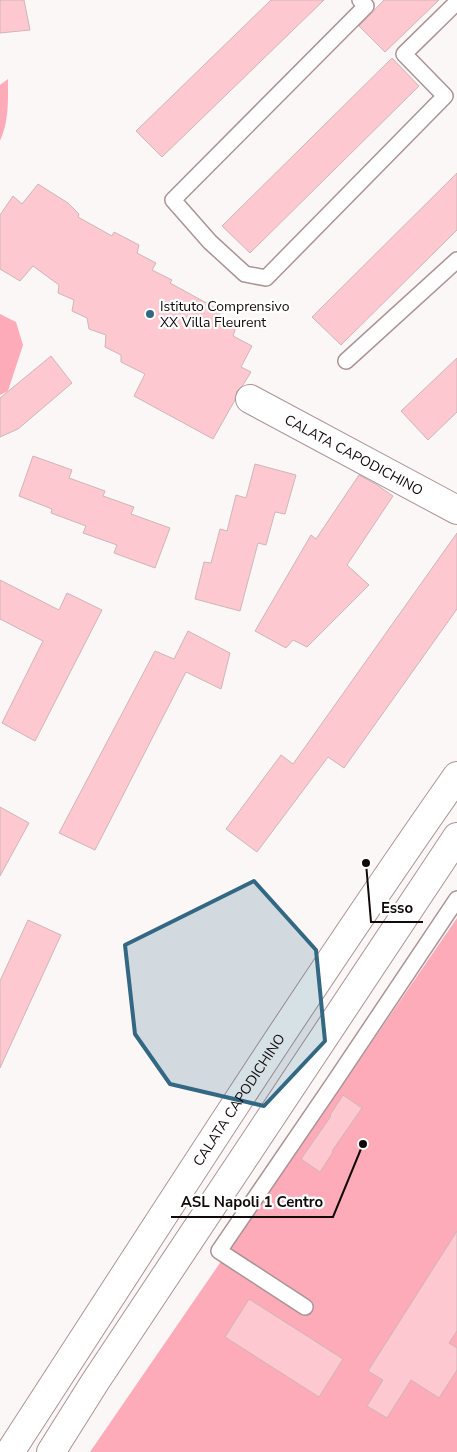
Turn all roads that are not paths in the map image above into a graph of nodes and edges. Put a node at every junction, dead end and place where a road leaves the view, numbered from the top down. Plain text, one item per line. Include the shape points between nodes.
1 (360, 0) edge
2 (457, 2) edge
3 (457, 260) edge
4 (346, 361) dead end
5 (250, 399) dead end
6 (457, 510) edge
7 (457, 776) edge
8 (457, 837) edge
9 (457, 899) edge
10 (305, 1307) dead end
11 (10, 1452) edge
12 (51, 1452) edge

1 - 2 lane via 366,6 174,200 210,242 245,274 266,278 446,96 404,54
3 - 4 lane
5 - 6 main road, CALATA CAPODICHINO
7 - 11 main road, CALATA CAPODICHINO via 255,1076
8 - 12 main road
9 - 10 lane via 219,1251

